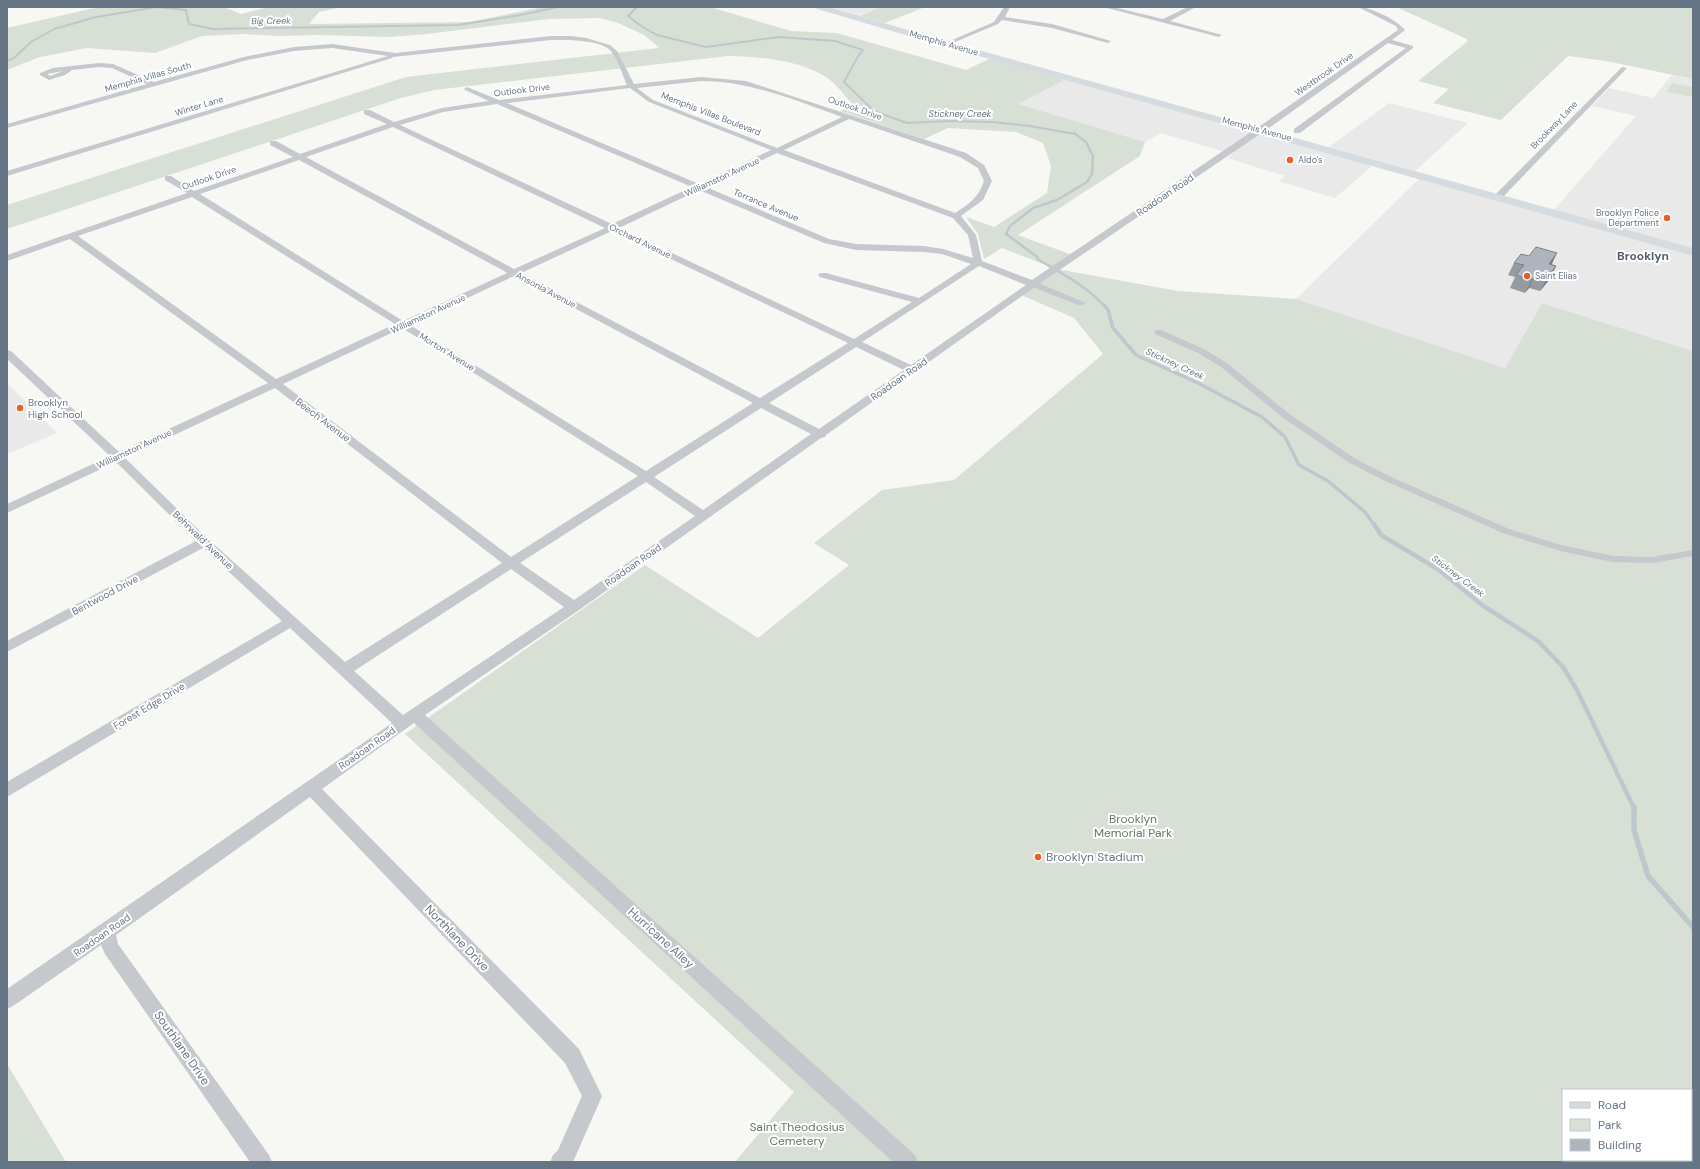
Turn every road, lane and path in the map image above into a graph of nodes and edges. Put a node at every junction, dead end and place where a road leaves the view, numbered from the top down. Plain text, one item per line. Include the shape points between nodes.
1 (820, 7) edge
2 (1007, 7) edge
3 (1193, 7) edge
4 (1361, 7) edge
5 (1107, 8) edge
6 (1001, 18) junction
7 (1165, 21) junction
8 (1219, 35) dead end
9 (1108, 41) dead end
10 (1387, 41) junction
11 (946, 44) junction
12 (294, 48) joint
13 (396, 55) junction
14 (1624, 68) dead end
15 (69, 69) dead end
16 (1349, 74) junction
17 (1370, 78) junction
18 (153, 84) junction
19 (632, 86) junction
20 (467, 89) dead end
21 (497, 103) junction
22 (367, 112) dead end
23 (848, 117) junction
24 (394, 124) junction
25 (7, 126) edge
26 (1260, 130) junction
27 (1297, 131) dead end
28 (273, 143) dead end
29 (778, 150) junction
30 (299, 157) junction
31 (7, 174) edge
32 (168, 178) dead end
33 (699, 187) junction
34 (192, 194) junction
35 (1498, 197) junction
36 (956, 216) junction
37 (613, 228) junction
38 (72, 236) junction
39 (1693, 252) edge
40 (7, 258) edge
41 (978, 263) junction
42 (516, 274) junction
43 (823, 275) dead end
44 (1037, 281) junction
45 (920, 301) junction
46 (1082, 303) dead end
47 (403, 325) junction
48 (1158, 332) dead end
49 (855, 343) junction
50 (7, 353) edge
51 (913, 370) junction
52 (275, 383) junction
53 (760, 403) junction
54 (821, 434) junction
55 (118, 457) junction
56 (647, 477) junction
57 (7, 509) edge
58 (703, 516) junction
59 (204, 542) junction
60 (1693, 553) edge
61 (511, 563) junction
62 (574, 607) junction
63 (290, 622) junction
64 (7, 647) edge
65 (344, 670) junction
66 (408, 718) junction
67 (311, 788) junction
68 (7, 790) edge
69 (106, 932) junction
70 (7, 1000) edge
71 (262, 1162) edge
72 (560, 1162) edge
73 (908, 1162) edge

1 - 11 main road, Memphis Avenue
2 - 6 street
3 - 7 street
4 - 10 street, Westbrook Drive via 1398,25 1402,30
5 - 7 street
6 - 9 street via 1052,26
6 - 11 street via 996,23
7 - 8 street
10 - 16 street, Westbrook Drive
10 - 17 street via 1411,47
11 - 26 main road, Memphis Avenue
12 - 13 street, Memphis Villas Boulevard via 332,46
12 - 18 street, Memphis Villas South via 246,58
13 - 19 street, Memphis Villas Boulevard via 551,38 586,40 608,46 614,51
13 - 31 street, Winter Lane
14 - 35 street, Brookway Lane
15 - 18 street via 113,66
16 - 17 street
16 - 26 street, Westbrook Drive
17 - 27 street
18 - 25 street, Memphis Villas South
19 - 21 street, Outlook Drive
19 - 23 street, Outlook Drive via 711,78 736,80
19 - 29 street, Memphis Villas Boulevard via 650,100 672,110
20 - 21 street, Torrance Avenue
21 - 24 street, Outlook Drive via 442,110
21 - 33 street, Torrance Avenue
22 - 24 street, Orchard Avenue
23 - 29 street, Williamston Avenue
23 - 36 street, Outlook Drive via 963,155 982,167 988,181 986,191 978,201
24 - 30 street, Outlook Drive
24 - 37 street, Orchard Avenue
26 - 35 main road, Memphis Avenue
26 - 44 street, Roadoan Road
28 - 30 street, Ansonia Avenue
29 - 33 street, Williamston Avenue
29 - 36 street, Memphis Villas Boulevard
30 - 34 street, Outlook Drive
30 - 42 street, Ansonia Avenue
32 - 34 street, Morton Avenue
33 - 37 street, Williamston Avenue
33 - 41 street, Torrance Avenue via 828,241 856,247 924,249
34 - 38 street, Outlook Drive
34 - 47 street, Morton Avenue
35 - 39 main road, Memphis Avenue
36 - 41 street via 972,236
37 - 42 street, Williamston Avenue
37 - 49 street, Orchard Avenue
38 - 40 street, Outlook Drive
38 - 52 street, Beech Avenue
41 - 44 street
41 - 45 street
42 - 47 street, Williamston Avenue
42 - 53 street, Ansonia Avenue
43 - 45 street
44 - 46 street
44 - 51 street, Roadoan Road
45 - 49 street
47 - 52 street, Williamston Avenue
47 - 56 street, Morton Avenue
48 - 60 street via 1201,351 1224,365 1285,415 1351,460 1506,531 1560,548 1613,559 1652,560
49 - 51 street, Orchard Avenue
49 - 53 street
50 - 55 street, Behrwald Avenue
51 - 54 street, Roadoan Road
52 - 55 street, Williamston Avenue
52 - 61 street, Beech Avenue
53 - 54 street, Ansonia Avenue
53 - 56 street
54 - 58 street, Roadoan Road
55 - 57 street, Williamston Avenue
55 - 59 street, Behrwald Avenue
56 - 58 street, Morton Avenue
56 - 61 street
58 - 62 street, Roadoan Road
59 - 63 street, Behrwald Avenue
59 - 64 street, Bentwood Drive
61 - 62 street, Beech Avenue
61 - 65 street
62 - 66 street, Roadoan Road
63 - 65 street, Behrwald Avenue
63 - 68 street, Forest Edge Drive
65 - 66 street, Behrwald Avenue
66 - 67 street, Roadoan Road
66 - 73 street, Hurricane Alley
67 - 69 street, Roadoan Road
67 - 72 street, Northlane Drive via 572,1056 592,1096 565,1157
69 - 70 street, Roadoan Road
69 - 71 street, Southlane Drive via 111,948

